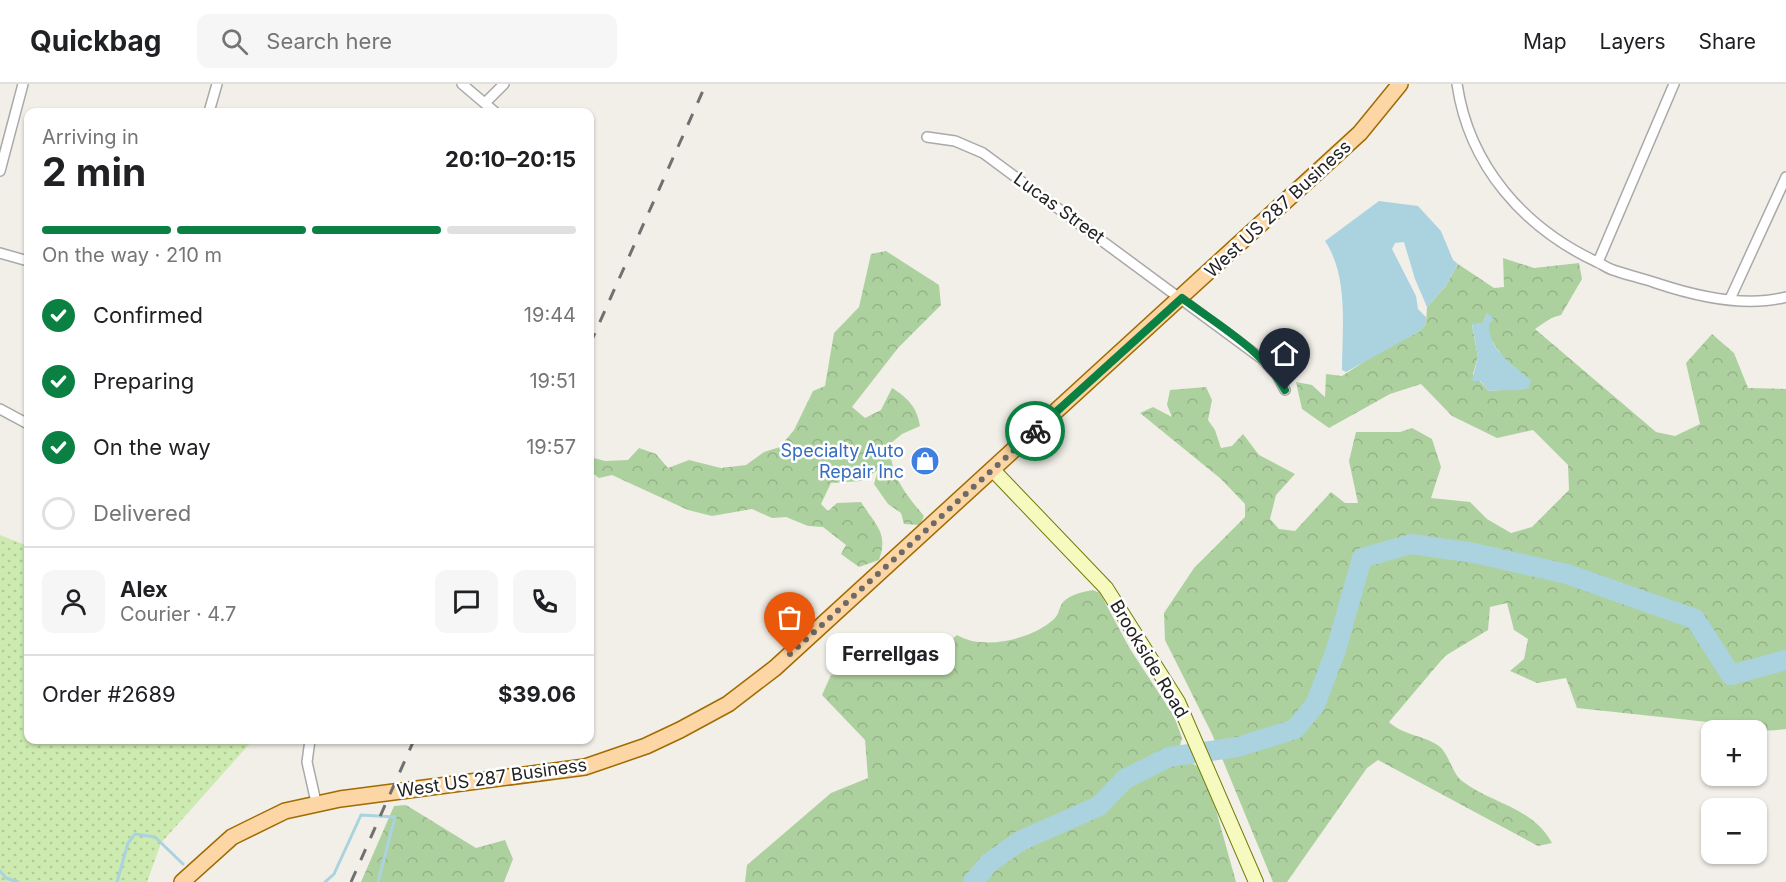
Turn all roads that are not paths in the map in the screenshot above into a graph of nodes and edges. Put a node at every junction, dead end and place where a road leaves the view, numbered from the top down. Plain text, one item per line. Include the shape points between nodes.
1 (23, 84) edge
2 (218, 84) edge
3 (462, 84) edge
4 (504, 84) edge
5 (1400, 84) edge
6 (1456, 84) edge
7 (1674, 84) edge
8 (485, 103) junction
9 (210, 108) edge
10 (491, 108) edge
11 (927, 137) dead end
12 (0, 171) edge
13 (1786, 177) edge
14 (0, 253) edge
15 (24, 260) edge
16 (1598, 262) junction
17 (1786, 297) edge
18 (1182, 298) junction
19 (1730, 299) junction
20 (1285, 390) dead end
21 (0, 409) edge
22 (24, 422) edge
23 (993, 470) junction
24 (309, 744) edge
25 (316, 802) junction
26 (182, 882) edge
27 (1256, 882) edge

1 - 12 street
2 - 9 street
3 - 8 street
4 - 8 street
5 - 18 main road, West US 287 Business via 1360,133
6 - 16 street via 1476,146 1510,201 1559,243
7 - 16 street
8 - 10 street
11 - 18 street, Lucas Street via 955,141 983,153
13 - 19 street
14 - 15 street
16 - 19 street via 1677,290
17 - 19 street via 1762,302
18 - 20 street, Lucas Street via 1262,359
18 - 23 main road, West US 287 Business
21 - 22 street
23 - 25 main road, West US 287 Business via 775,668 728,704 680,730 585,767
23 - 27 main road, Brookside Road via 1106,588 1167,680
24 - 25 street via 307,762
25 - 26 main road, West US 287 Business via 248,827 216,849

